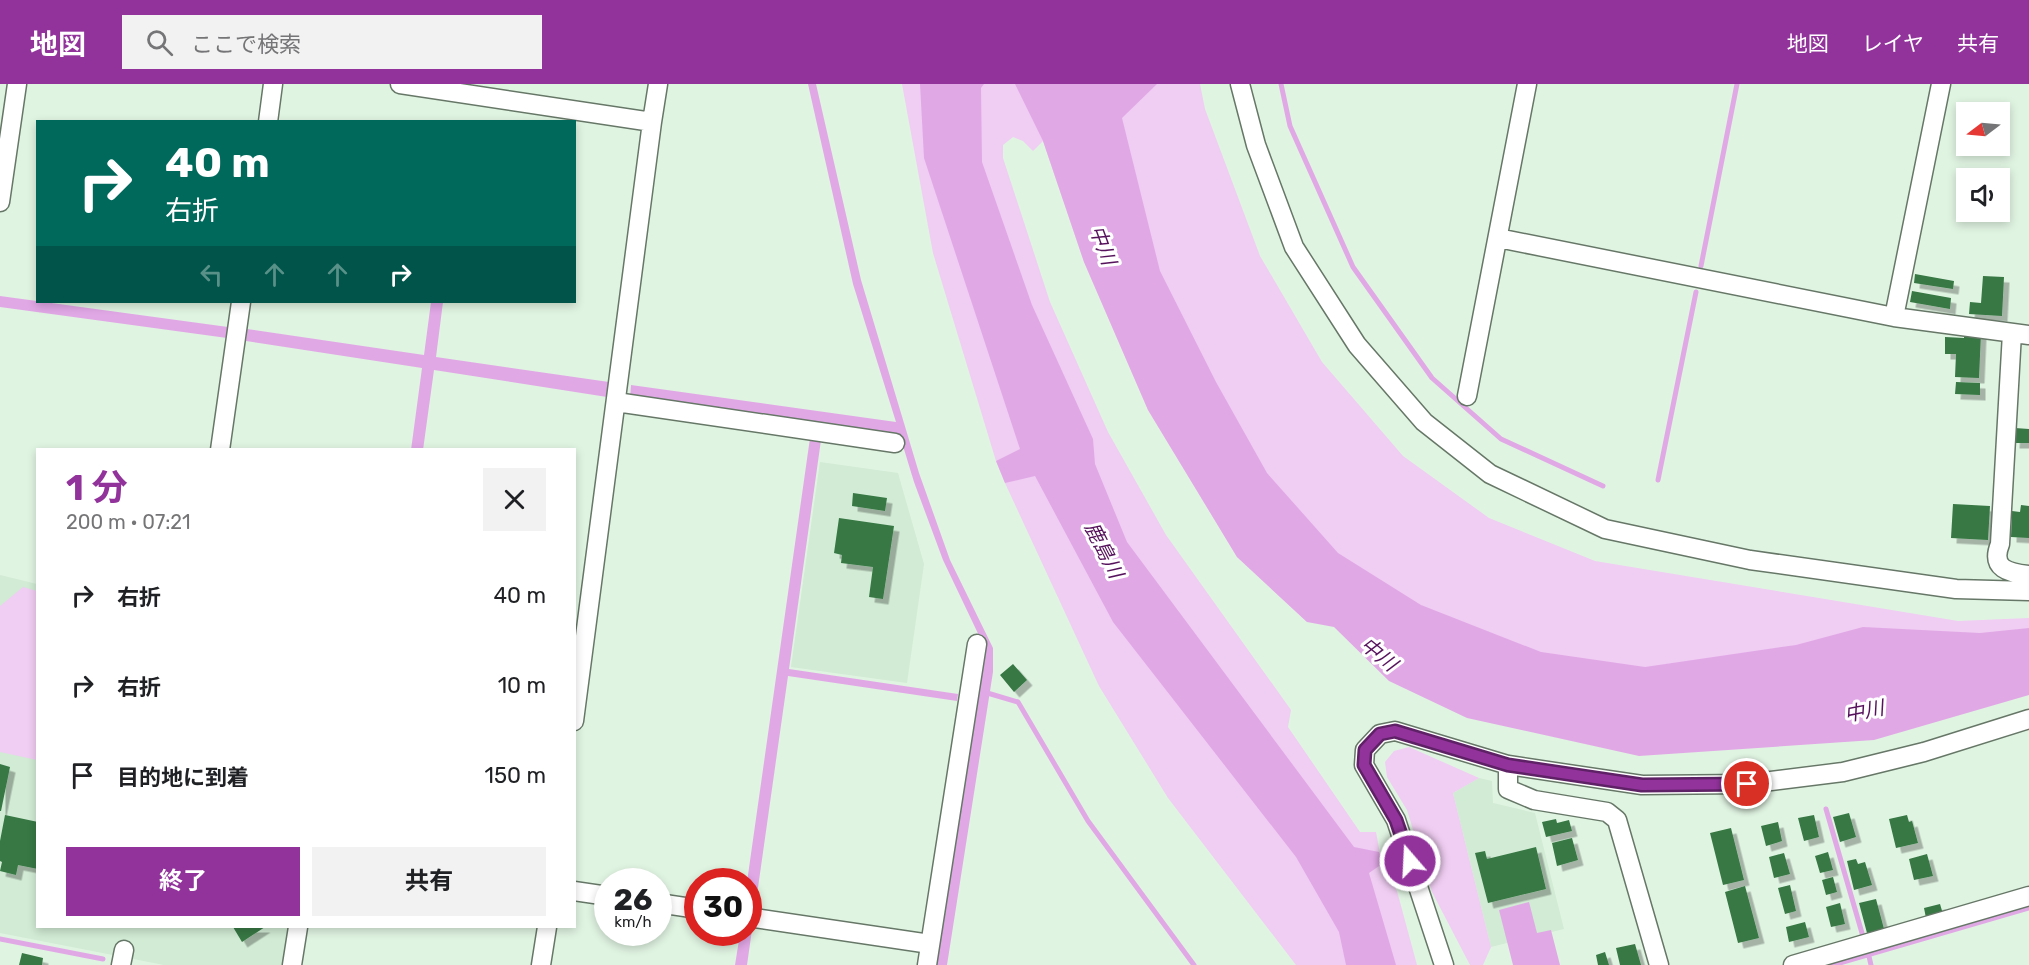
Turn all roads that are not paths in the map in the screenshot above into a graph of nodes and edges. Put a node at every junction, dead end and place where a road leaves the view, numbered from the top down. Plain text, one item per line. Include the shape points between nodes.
1 (17, 84) edge
2 (273, 84) edge
3 (400, 84) edge
4 (658, 84) edge
5 (1240, 84) edge
6 (1527, 84) edge
7 (1941, 84) edge
8 (268, 120) edge
9 (652, 122) junction
10 (0, 202) edge
11 (1497, 238) junction
12 (242, 303) edge
13 (1894, 317) junction
14 (2020, 334) edge
15 (1467, 396) dead end
16 (616, 402) junction
17 (895, 443) dead end
18 (220, 448) edge
19 (2029, 575) edge
20 (2029, 591) edge
21 (977, 644) dead end
22 (576, 706) edge
23 (2029, 719) edge
24 (1508, 765) junction
25 (576, 891) edge
26 (594, 894) edge
27 (2029, 896) edge
28 (762, 919) edge
29 (298, 928) edge
30 (547, 928) edge
31 (930, 944) junction
32 (292, 965) edge
33 (541, 965) edge
34 (927, 965) edge
35 (1444, 965) edge
36 (1659, 965) edge
37 (1793, 965) edge

1 - 10 street
2 - 8 street
3 - 9 street
4 - 9 street
5 - 20 street via 1256,145 1294,247 1357,345 1424,422 1490,474 1605,529 1628,534 1750,560 1956,589
6 - 11 street
7 - 13 street
9 - 16 street
11 - 13 street
11 - 15 street
12 - 18 street
13 - 14 street
14 - 19 street via 1996,553 2000,565 2009,573
16 - 17 street
16 - 22 street
21 - 31 street
23 - 24 street via 1843,772 1747,784 1642,785
24 - 35 street via 1395,731 1380,734 1365,750 1364,765 1396,820
24 - 36 street via 1508,789 1534,800 1607,812 1617,820
25 - 26 street
27 - 37 street
28 - 31 street
29 - 32 street
30 - 33 street
31 - 34 street

